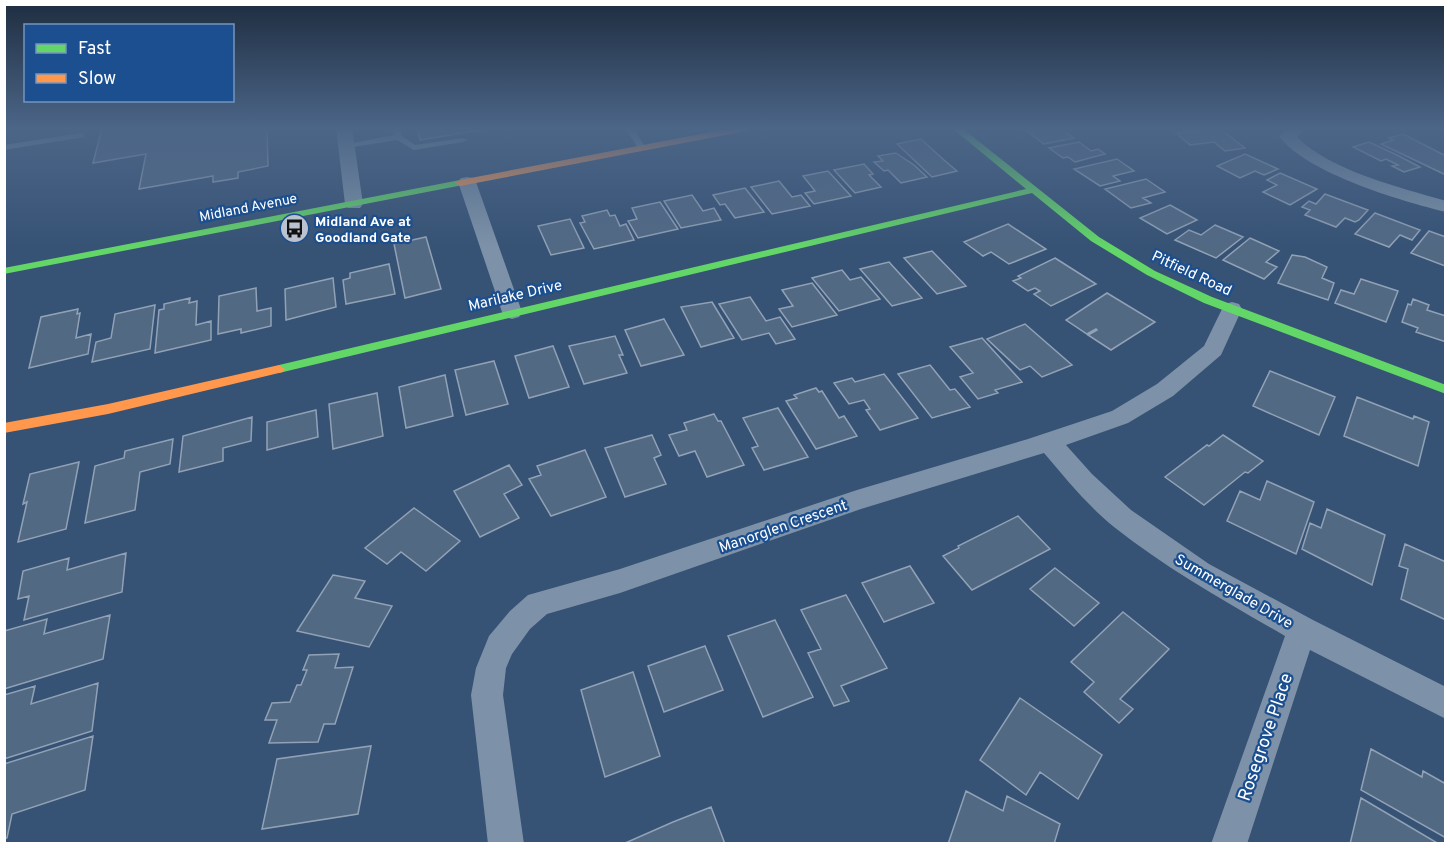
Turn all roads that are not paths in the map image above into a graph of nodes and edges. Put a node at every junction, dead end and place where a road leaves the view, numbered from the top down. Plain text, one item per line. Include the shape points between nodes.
1 (350, 168) edge
2 (541, 168) edge
3 (1005, 168) edge
4 (1337, 168) edge
5 (467, 182) junction
6 (1033, 190) junction
7 (354, 204) junction
8 (1446, 207) edge
9 (4, 271) edge
10 (1232, 309) junction
11 (512, 312) junction
12 (1446, 390) edge
13 (4, 428) edge
14 (1049, 442) junction
15 (1302, 630) junction
16 (1446, 704) edge
17 (506, 843) edge
18 (1228, 843) edge

1 - 7 street
2 - 5 street, Midland Avenue
3 - 6 street, Pitfield Road
4 - 8 street via 1373,184
5 - 7 street, Midland Avenue
5 - 11 street
6 - 10 street, Pitfield Road via 1121,256
6 - 11 street, Marilake Drive
7 - 9 street, Midland Avenue
10 - 12 street, Pitfield Road
10 - 14 street, Manorglen Crescent via 1213,350 1165,390 1120,417
11 - 13 street, Marilake Drive via 108,409
14 - 15 street, Summerglade Drive via 1083,482 1162,549
14 - 17 street, Manorglen Crescent via 538,604 500,646 491,668 487,695
15 - 16 street, Summerglade Drive
15 - 18 street, Rosegrove Place

